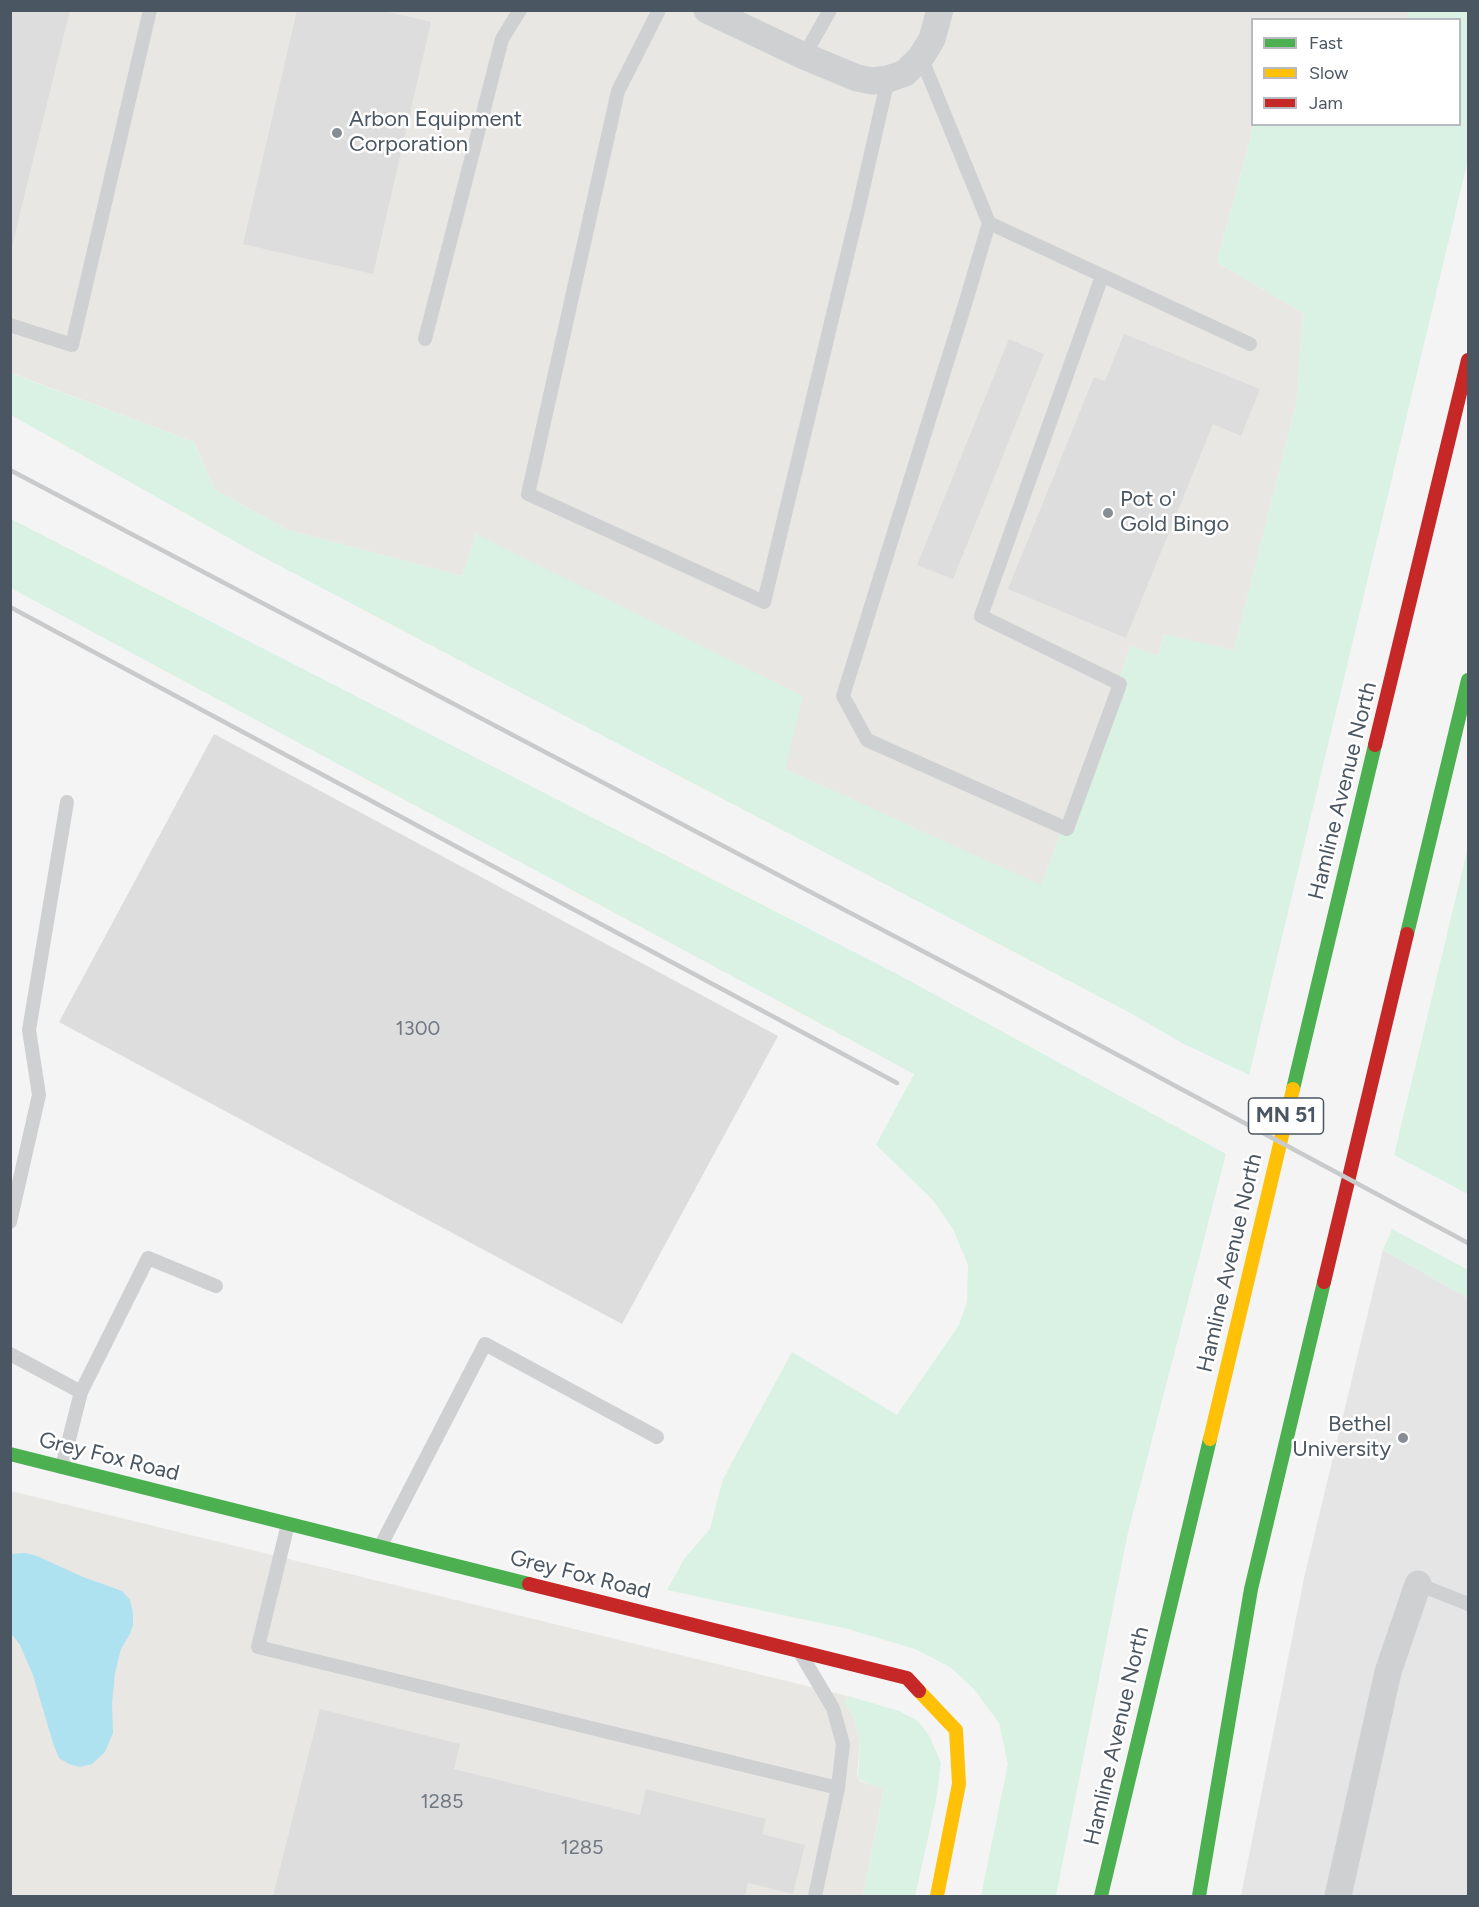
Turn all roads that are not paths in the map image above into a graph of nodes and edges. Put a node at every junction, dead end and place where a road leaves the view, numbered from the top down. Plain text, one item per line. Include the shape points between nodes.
1 (150, 10) edge
2 (520, 10) edge
3 (659, 10) edge
4 (707, 10) edge
5 (831, 10) edge
6 (940, 10) edge
7 (804, 56) junction
8 (921, 57) junction
9 (888, 79) junction
10 (988, 223) junction
11 (1102, 276) junction
12 (10, 325) edge
13 (425, 339) dead end
14 (1250, 344) dead end
15 (1468, 360) edge
16 (1468, 680) edge
17 (67, 802) dead end
18 (10, 1222) edge
19 (216, 1286) dead end
20 (10, 1354) edge
21 (81, 1392) junction
22 (657, 1437) dead end
23 (10, 1454) edge
24 (62, 1467) junction
25 (288, 1524) junction
26 (380, 1547) junction
27 (1418, 1584) joint
28 (1468, 1604) edge
29 (799, 1652) junction
30 (838, 1788) junction
31 (815, 1896) edge
32 (937, 1896) edge
33 (1101, 1896) edge
34 (1199, 1896) edge
35 (1338, 1896) edge

1 - 12 lane via 72,345
2 - 13 lane via 502,39
3 - 9 lane via 618,91 528,494 764,602
4 - 7 street
5 - 7 lane
6 - 8 street via 932,39
7 - 9 street via 857,78
8 - 9 street via 905,73
8 - 10 lane
10 - 11 lane
10 - 11 lane via 843,696 867,740 1067,829 1120,684 981,616
11 - 14 lane
15 - 33 main road, Hamline Avenue North / MN 51
16 - 34 main road via 1251,1589
17 - 18 lane via 28,1029 39,1095
19 - 21 lane via 148,1258
20 - 21 lane
21 - 24 lane
22 - 26 lane via 484,1344
23 - 24 main road, Grey Fox Road
24 - 25 main road, Grey Fox Road
25 - 26 main road, Grey Fox Road
25 - 30 lane via 258,1647
26 - 29 main road, Grey Fox Road
27 - 28 lane
27 - 35 street via 1388,1672
29 - 30 lane via 833,1708 843,1744
29 - 32 main road, Grey Fox Road via 907,1678 956,1730 959,1784
30 - 31 lane

